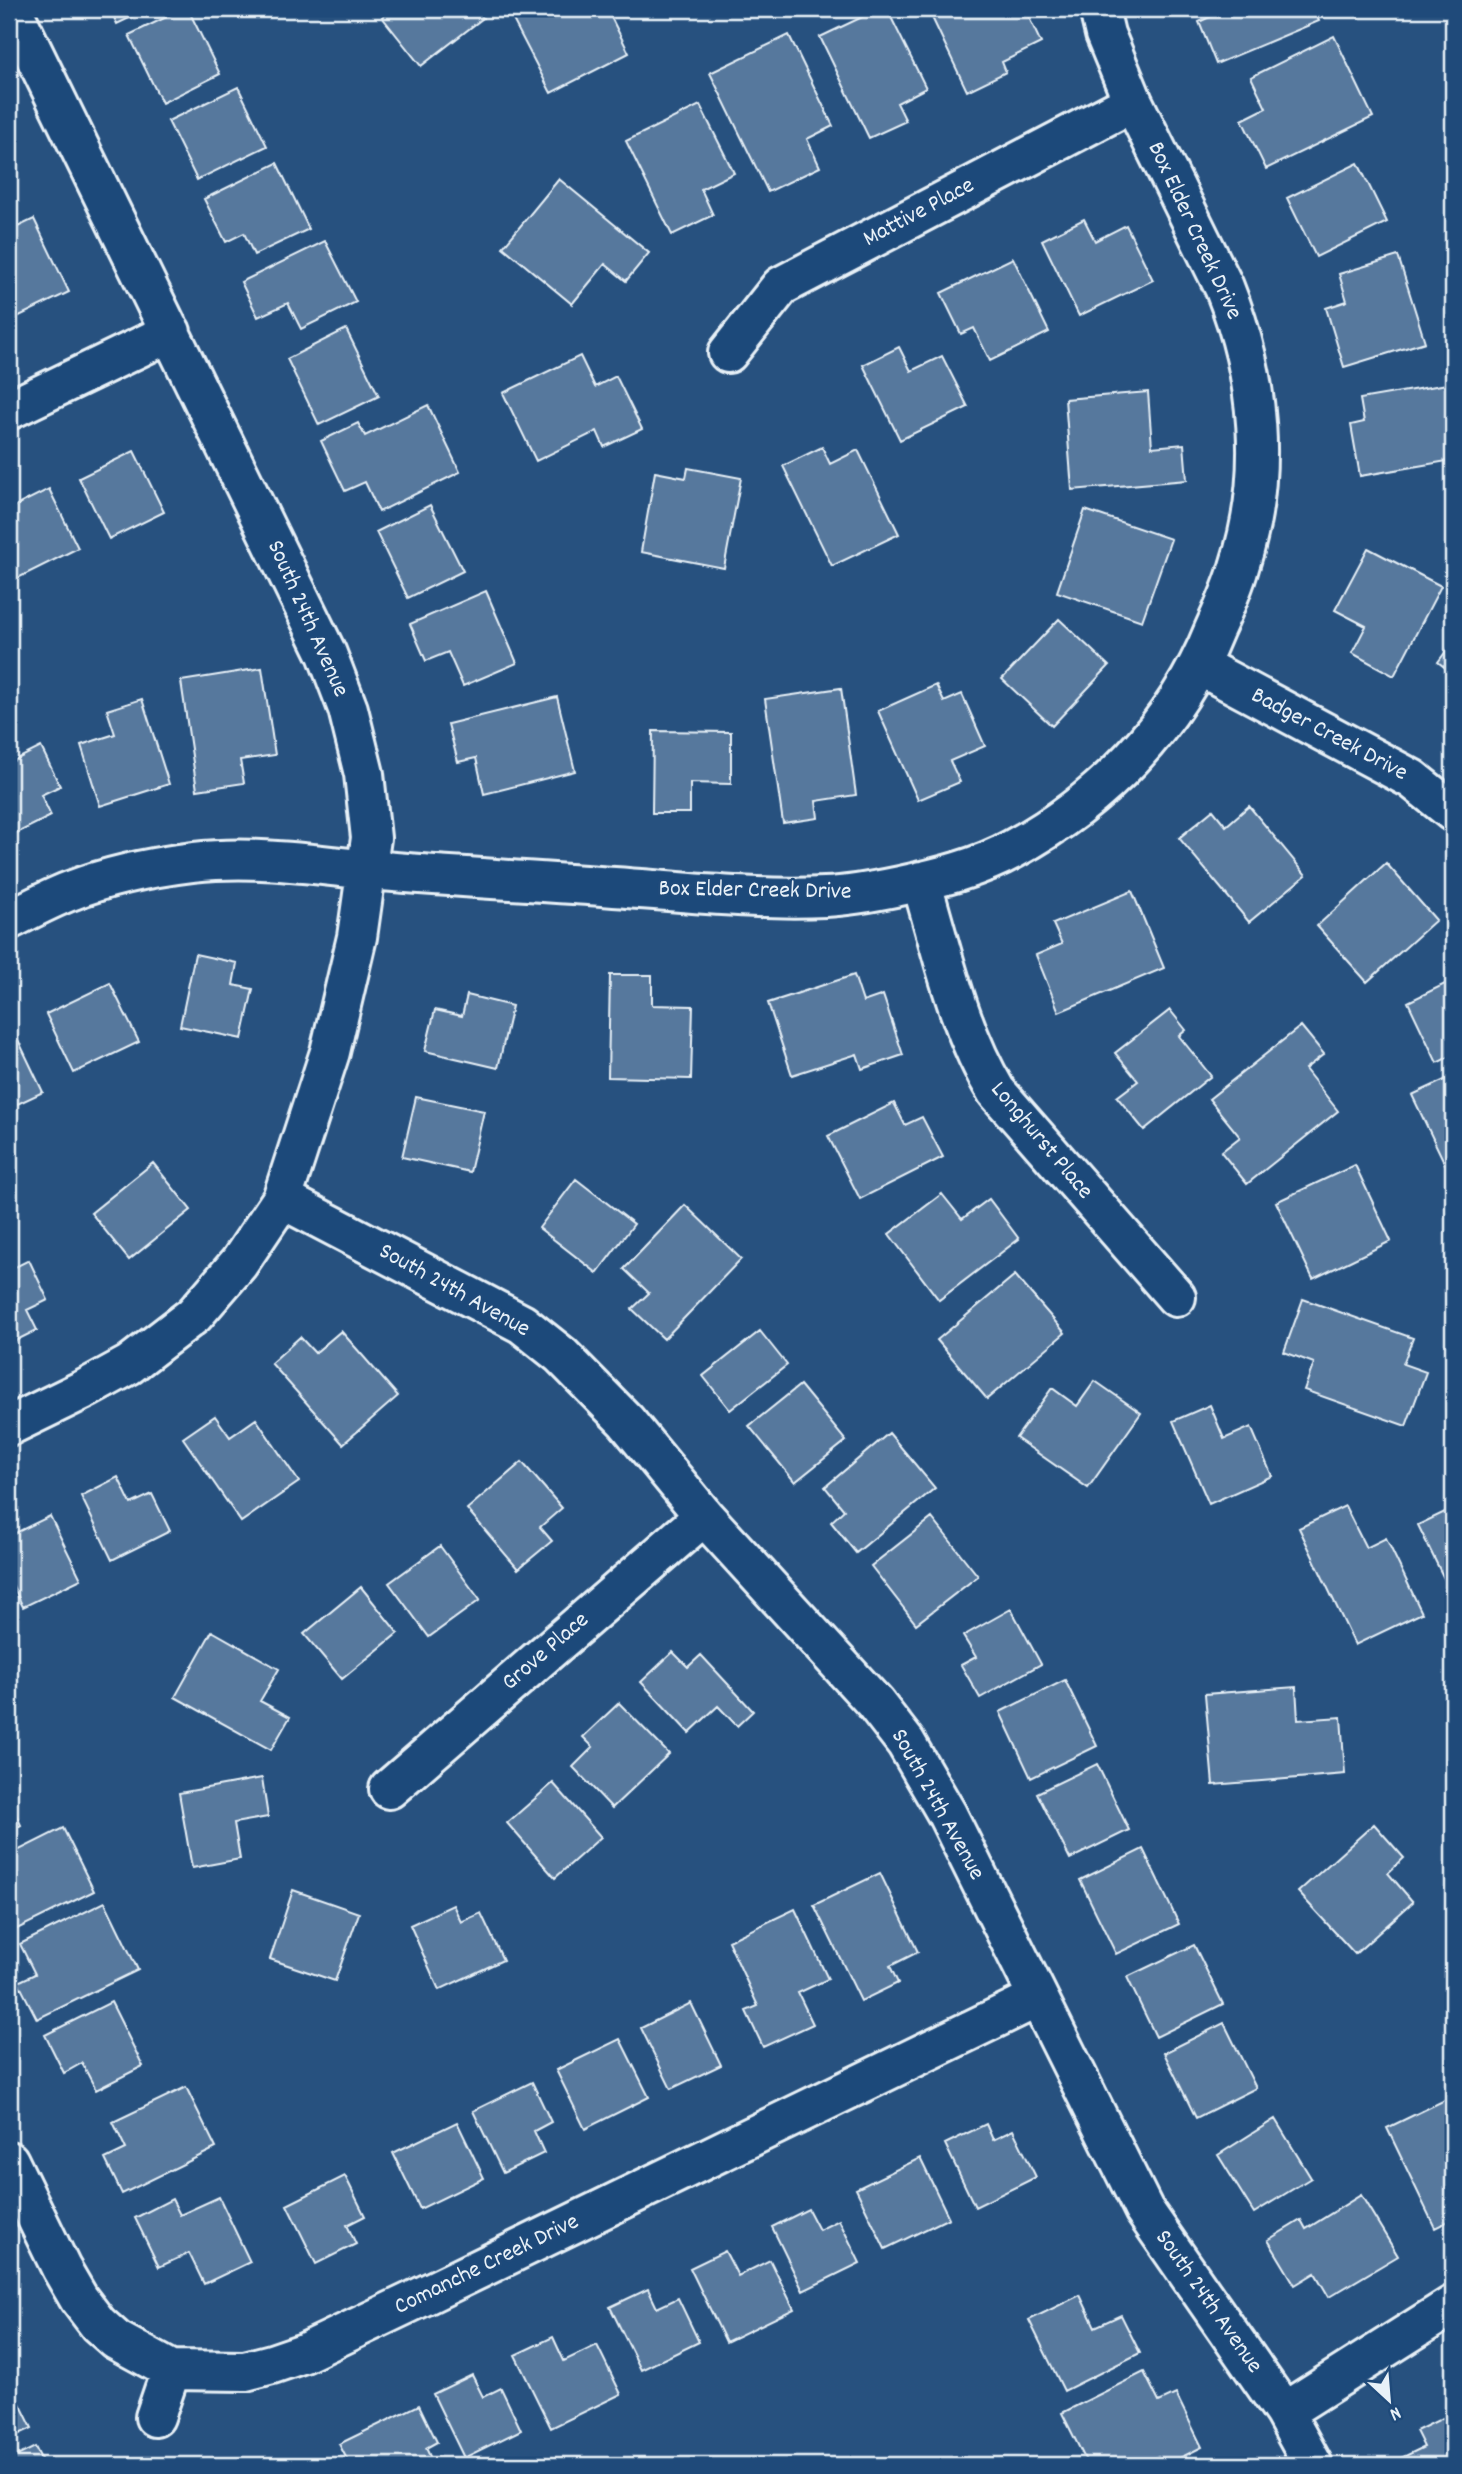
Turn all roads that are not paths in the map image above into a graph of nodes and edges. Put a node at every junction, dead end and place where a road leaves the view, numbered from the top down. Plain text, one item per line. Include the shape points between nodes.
1 (12, 9) edge
2 (1099, 9) edge
3 (1133, 102) junction
4 (172, 332) junction
5 (728, 353) dead end
6 (9, 410) edge
7 (1200, 666) junction
8 (1453, 811) edge
9 (368, 869) junction
10 (921, 881) junction
11 (9, 920) edge
12 (282, 1199) junction
13 (1176, 1297) dead end
14 (9, 1426) edge
15 (704, 1516) junction
16 (389, 1789) dead end
17 (1037, 1998) junction
18 (9, 2161) edge
19 (1453, 2305) edge
20 (171, 2370) junction
21 (1284, 2412) junction
22 (155, 2417) dead end
23 (1314, 2465) edge

1 - 4 street, South 24th Avenue
2 - 3 street, Box Elder Creek Drive
3 - 5 street, Mattive Place via 781,286
3 - 7 street, Box Elder Creek Drive via 1235,315 1251,371 1257,419 1253,514 1239,569
4 - 6 street
4 - 9 street, South 24th Avenue via 327,654 348,709 369,806
7 - 8 street, Badger Creek Drive via 1412,779
7 - 10 street, Box Elder Creek Drive via 1148,741 1060,821 1009,852
9 - 10 street, Box Elder Creek Drive via 731,896 826,897
9 - 11 street, Box Elder Creek Drive via 288,860 193,862 68,891
9 - 12 street, South 24th Avenue via 330,1052
10 - 13 street, Longhurst Place via 959,1008 996,1091
12 - 14 street via 239,1263 194,1315 129,1364
12 - 15 street, South 24th Avenue via 522,1324 593,1385
15 - 16 street, Grove Place
15 - 17 street, South 24th Avenue via 906,1743 947,1814
17 - 20 street, Comanche Creek Drive via 304,2353 245,2371
17 - 21 street, South 24th Avenue via 1144,2210
18 - 20 street, Comanche Creek Drive via 61,2268 92,2316 116,2340
19 - 21 street
20 - 22 street
21 - 23 street, South 24th Avenue

